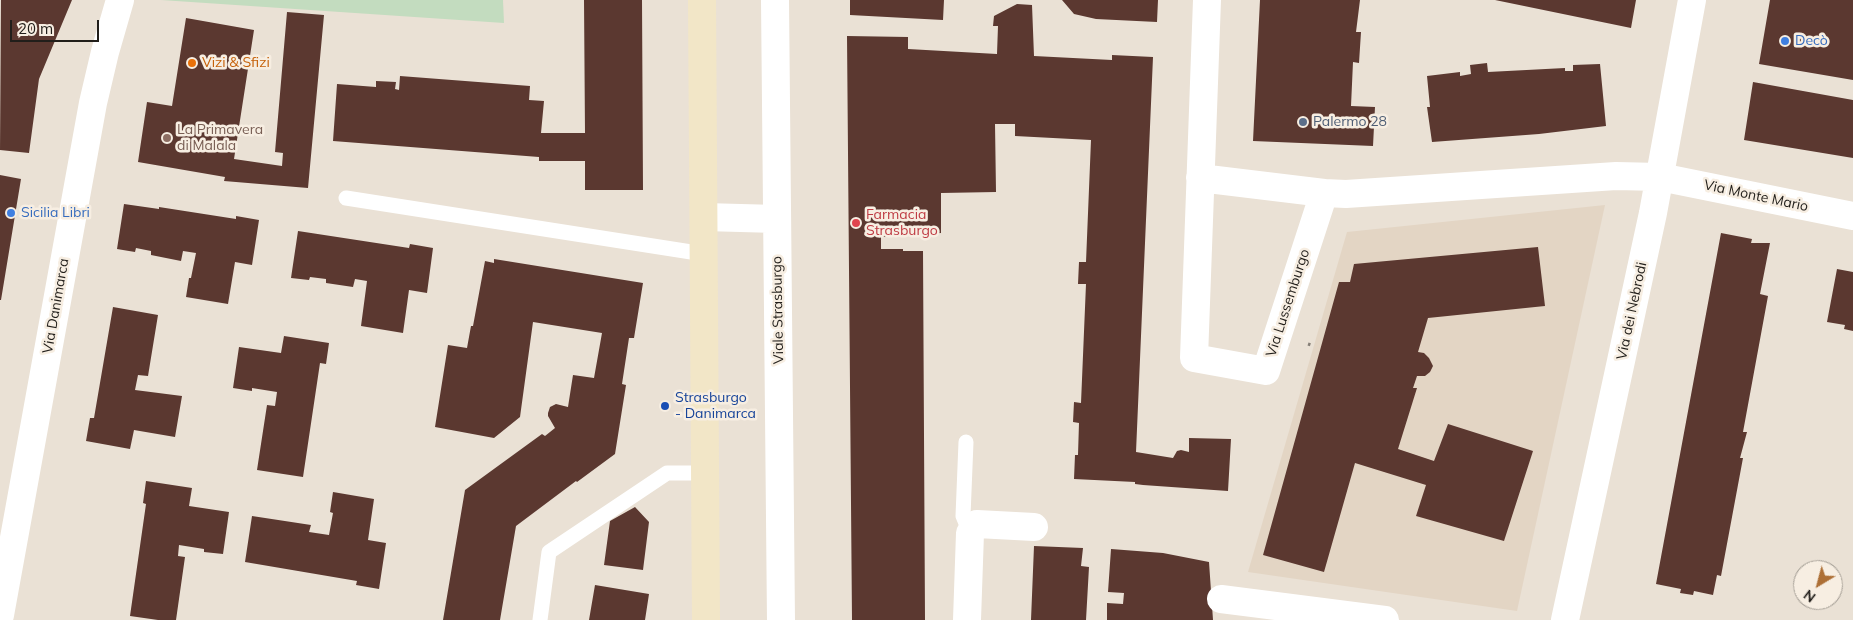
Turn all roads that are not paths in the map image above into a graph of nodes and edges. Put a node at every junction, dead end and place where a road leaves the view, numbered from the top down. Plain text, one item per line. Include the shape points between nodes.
1 (120, 0) edge
2 (702, 0) edge
3 (775, 0) edge
4 (1206, 0) edge
5 (1692, 0) edge
6 (1660, 177) junction
7 (1200, 178) junction
8 (1324, 193) junction
9 (346, 198) dead end
10 (1853, 216) edge
11 (704, 217) junction
12 (777, 219) junction
13 (704, 254) junction
14 (966, 442) dead end
15 (705, 473) junction
16 (1034, 527) dead end
17 (970, 534) junction
18 (1222, 599) dead end
19 (0, 615) edge
20 (1373, 619) edge
21 (540, 620) edge
22 (706, 620) edge
23 (781, 620) edge
24 (967, 620) edge
25 (1565, 620) edge

1 - 19 street, Via Danimarca via 93,103
2 - 11 street
3 - 12 street, Viale Strasburgo
4 - 7 street, Via Lussemburgo
5 - 6 street, Via dei Nebrodi
6 - 8 street via 1616,176
6 - 10 street, Via Monte Mario
6 - 25 street, Via dei Nebrodi
7 - 8 street
7 - 8 street, Via Lussemburgo via 1194,358 1266,371
9 - 13 lane
11 - 12 street
11 - 13 street
12 - 23 street, Viale Strasburgo
13 - 15 street
14 - 17 lane via 963,516
15 - 21 lane via 667,473 549,552
15 - 22 street
16 - 17 street via 976,524
17 - 24 street
18 - 20 street

